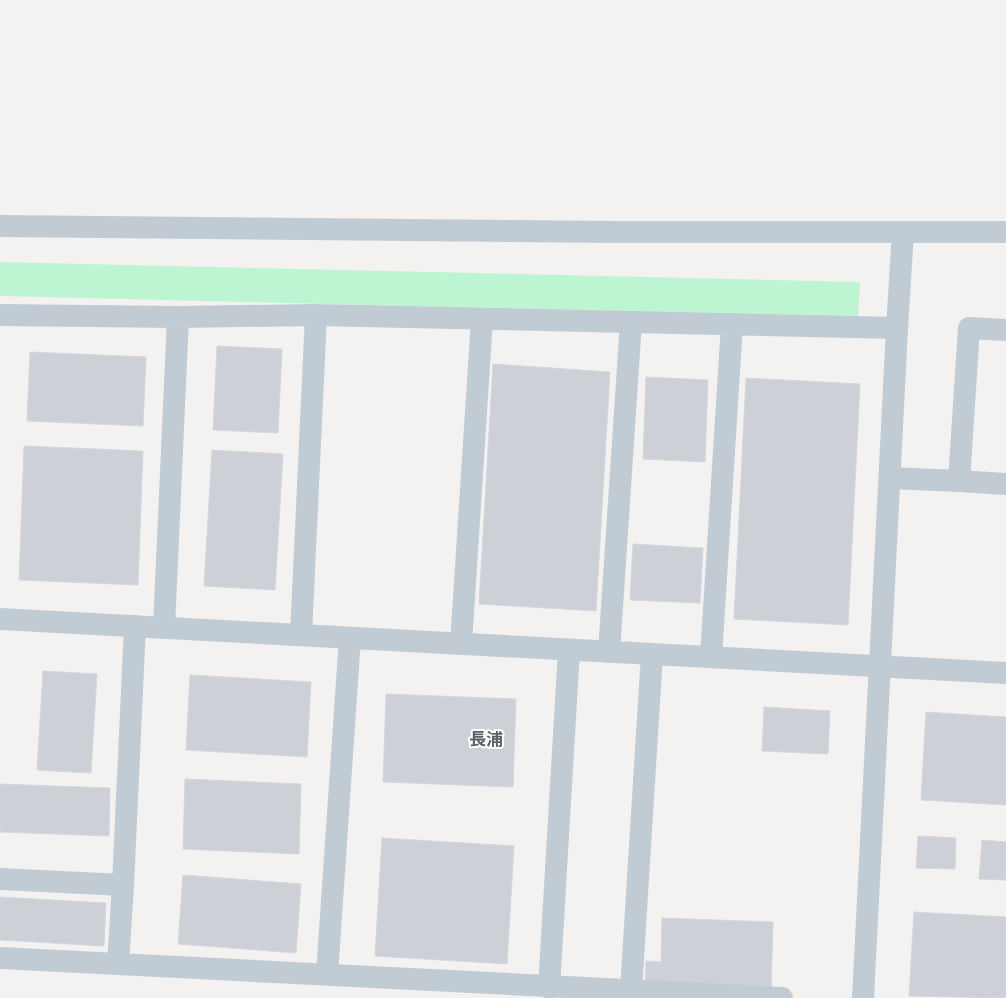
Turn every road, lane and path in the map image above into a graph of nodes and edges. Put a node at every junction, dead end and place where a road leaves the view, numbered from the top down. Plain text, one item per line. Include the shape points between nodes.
1 (0, 226) edge
2 (902, 232) junction
3 (1006, 232) edge
4 (0, 315) edge
5 (316, 315) junction
6 (178, 317) junction
7 (482, 319) junction
8 (631, 322) junction
9 (732, 324) junction
10 (898, 328) junction
11 (1006, 330) edge
12 (890, 478) junction
13 (959, 481) junction
14 (1006, 484) edge
15 (0, 619) edge
16 (135, 626) junction
17 (164, 628) junction
18 (301, 635) junction
19 (350, 638) junction
20 (461, 644) junction
21 (569, 650) junction
22 (610, 652) junction
23 (652, 654) junction
24 (711, 657) junction
25 (881, 666) junction
26 (1006, 673) edge
27 (0, 879) edge
28 (123, 884) junction
29 (0, 958) edge
30 (118, 964) junction
31 (327, 974) junction
32 (549, 988) junction
33 (632, 990) junction
34 (782, 998) edge
35 (863, 998) edge

1 - 2 street
2 - 3 street
2 - 10 street
4 - 6 street
5 - 6 street
5 - 7 street
5 - 18 street
6 - 17 street
7 - 8 street
7 - 20 street
8 - 9 street
8 - 22 street
9 - 10 street
9 - 24 street
10 - 12 street
11 - 13 street via 969,328
12 - 13 street
12 - 25 street
13 - 14 street
15 - 16 street
16 - 17 street
16 - 28 street
17 - 18 street
18 - 19 street
19 - 20 street
19 - 31 street
20 - 21 street
21 - 22 street
21 - 32 street
22 - 23 street
23 - 24 street
23 - 33 street
24 - 25 street
25 - 26 street
25 - 35 street
27 - 28 street
28 - 30 street
29 - 30 street
30 - 31 street
31 - 32 street
32 - 33 street
33 - 34 street

